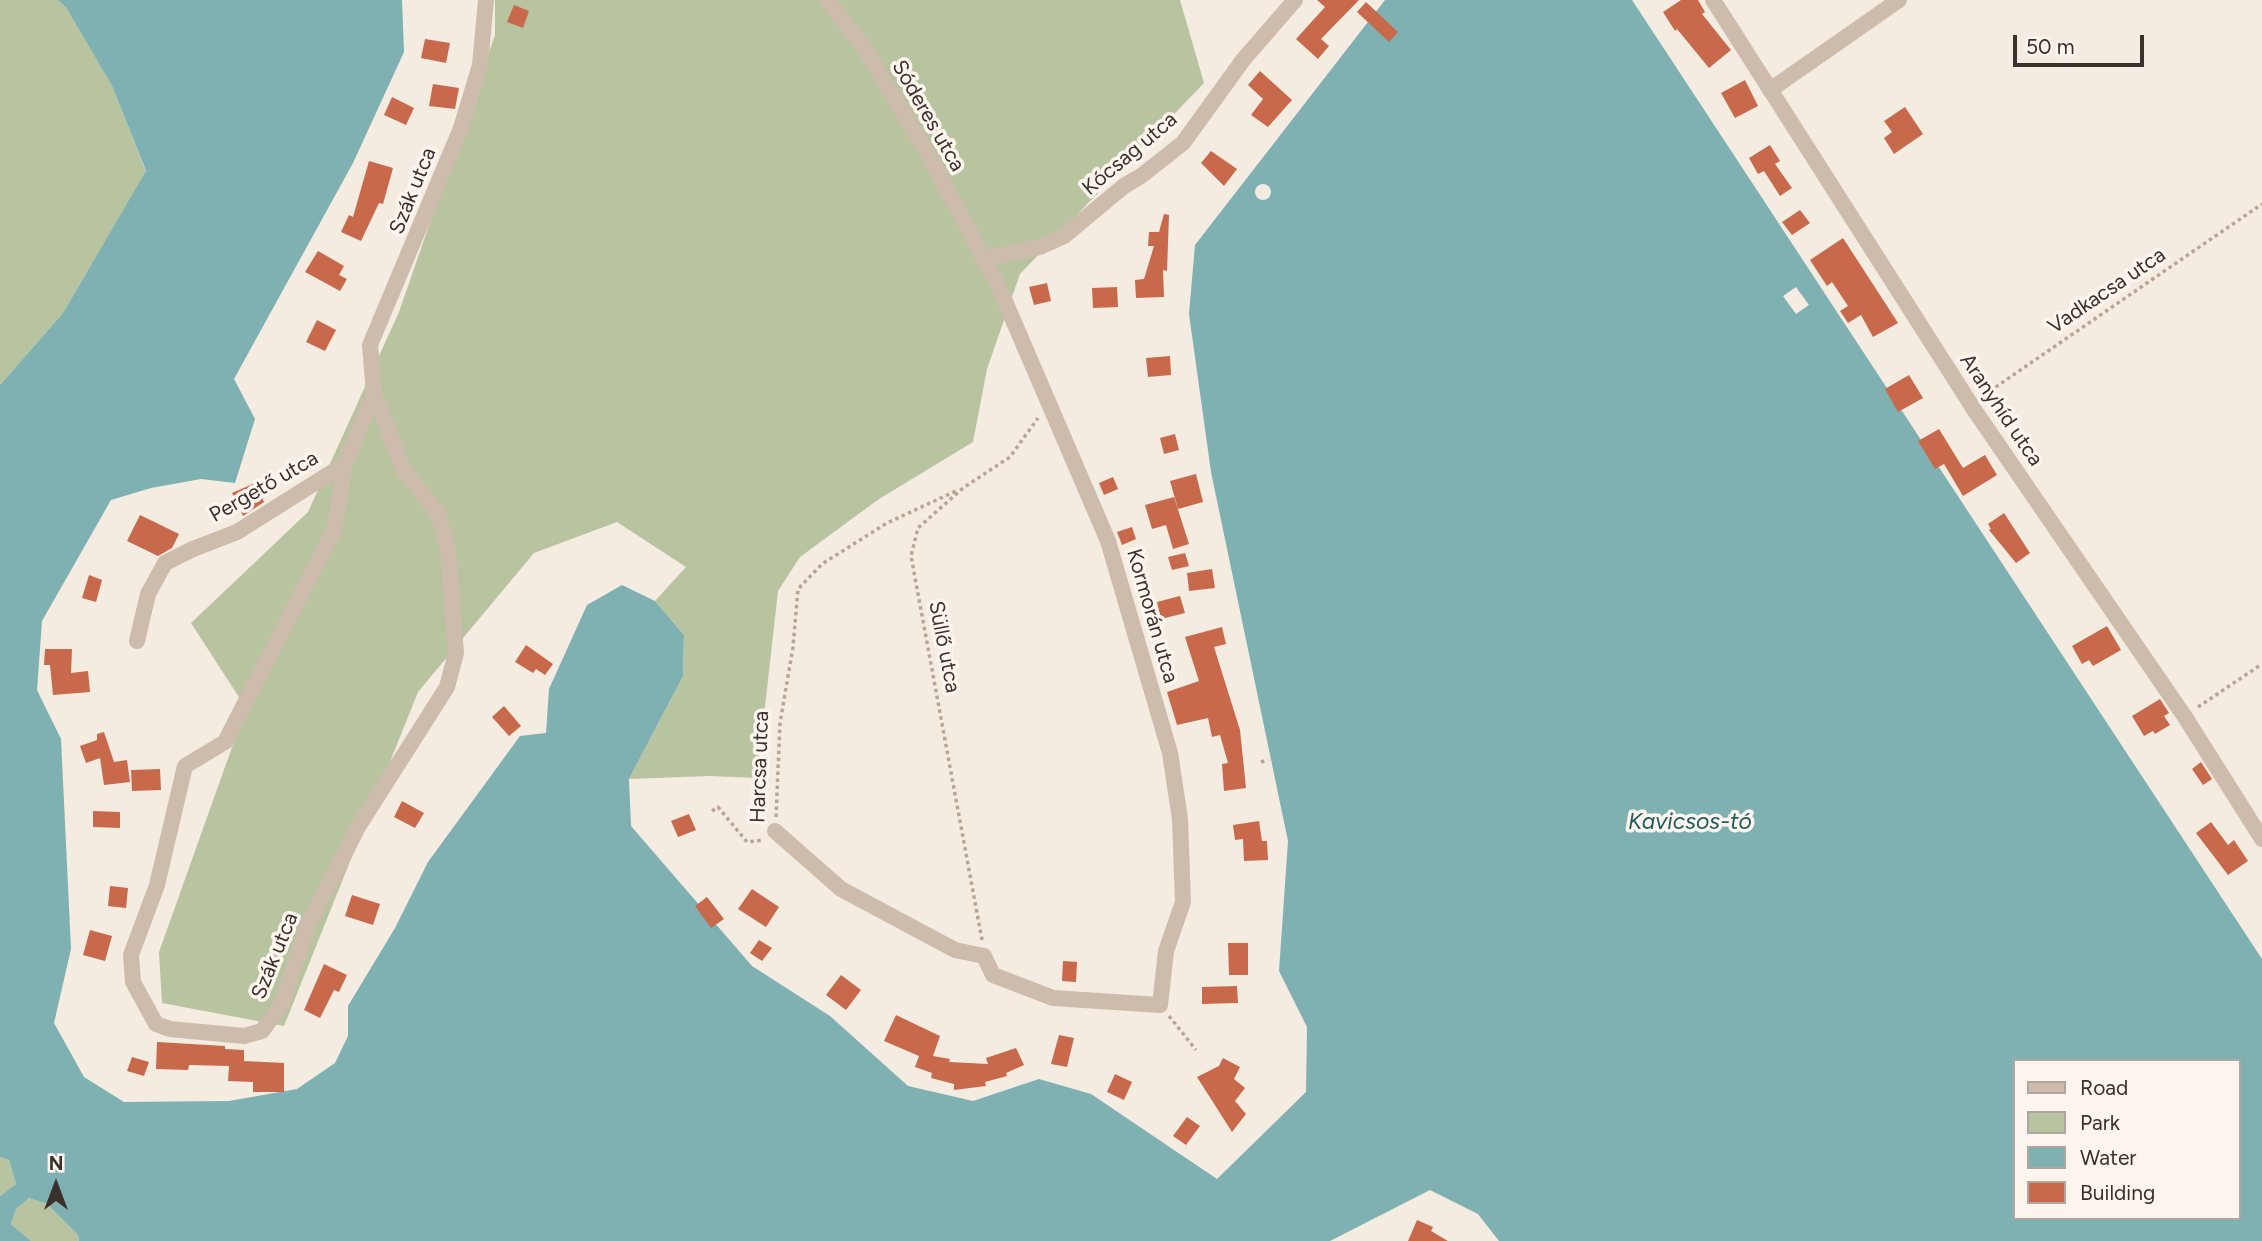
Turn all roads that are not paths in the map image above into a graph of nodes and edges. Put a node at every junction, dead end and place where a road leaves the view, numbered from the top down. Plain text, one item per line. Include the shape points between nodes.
1 (486, 0) edge
2 (827, 0) edge
3 (1296, 0) edge
4 (1713, 0) edge
5 (1899, 0) edge
6 (1770, 90) junction
7 (983, 259) junction
8 (374, 393) junction
9 (345, 464) junction
10 (137, 641) dead end
11 (775, 831) road end
12 (2262, 839) edge
13 (984, 956) joint

1 - 8 street, Szák utca via 480,65 461,128 370,345
2 - 7 street, Sóderes utca via 865,49
3 - 7 street, Kócsag utca via 1243,60 1183,143 1064,236 1040,247
4 - 6 street, Aranyhíd utca
5 - 6 street
6 - 12 street, Aranyhíd utca via 1971,404 2185,716
7 - 13 street, Kormorán utca via 1108,541 1170,753 1180,819 1183,902 1167,951 1160,1005 1053,998 993,975
8 - 9 street, Szák utca
8 - 9 street, Szák utca via 404,471 438,513 448,548 456,653 447,687 358,827 308,925 282,1004 262,1031 244,1035 170,1029 156,1024 133,982 131,955 157,885 185,766 226,742 334,530
9 - 10 street, Pergető utca via 237,532 166,563 148,594
11 - 13 street, Harcsa utca via 841,889 955,950

